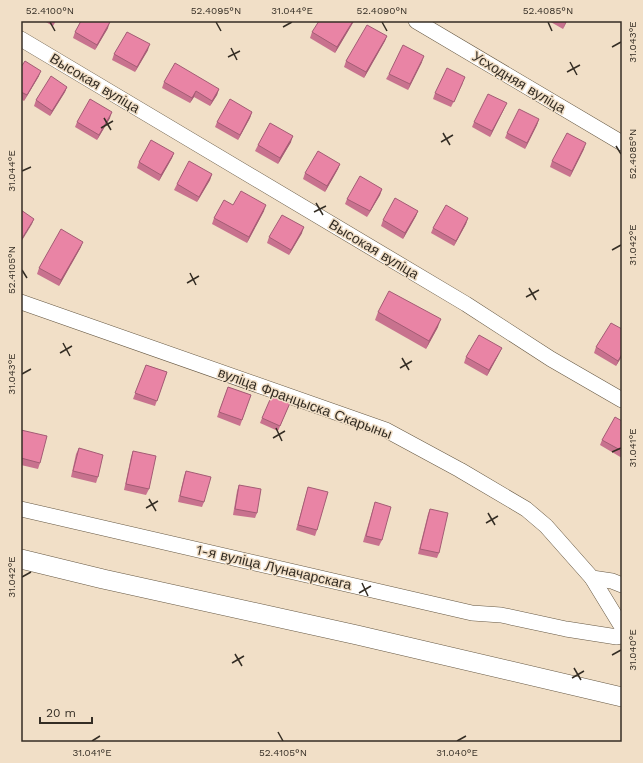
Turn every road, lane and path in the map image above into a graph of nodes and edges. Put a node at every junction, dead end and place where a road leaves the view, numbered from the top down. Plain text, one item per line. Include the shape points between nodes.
1 (416, 21) edge
2 (21, 39) edge
3 (622, 143) edge
4 (21, 302) edge
5 (622, 400) edge
6 (21, 509) edge
7 (21, 560) edge
8 (592, 578) junction
9 (622, 585) edge
10 (622, 628) edge
11 (622, 636) edge
12 (622, 697) edge

1 - 3 street, Усходняя вуліца
2 - 5 street, Высокая вуліца
4 - 8 street, вуліца Францыска Скарыны via 386,430 526,509 546,526
6 - 11 street, 1-я вуліца Луначарскага via 472,613 501,615 617,638
7 - 12 street
8 - 9 street
8 - 10 street, вуліца Францыска Скарыны

